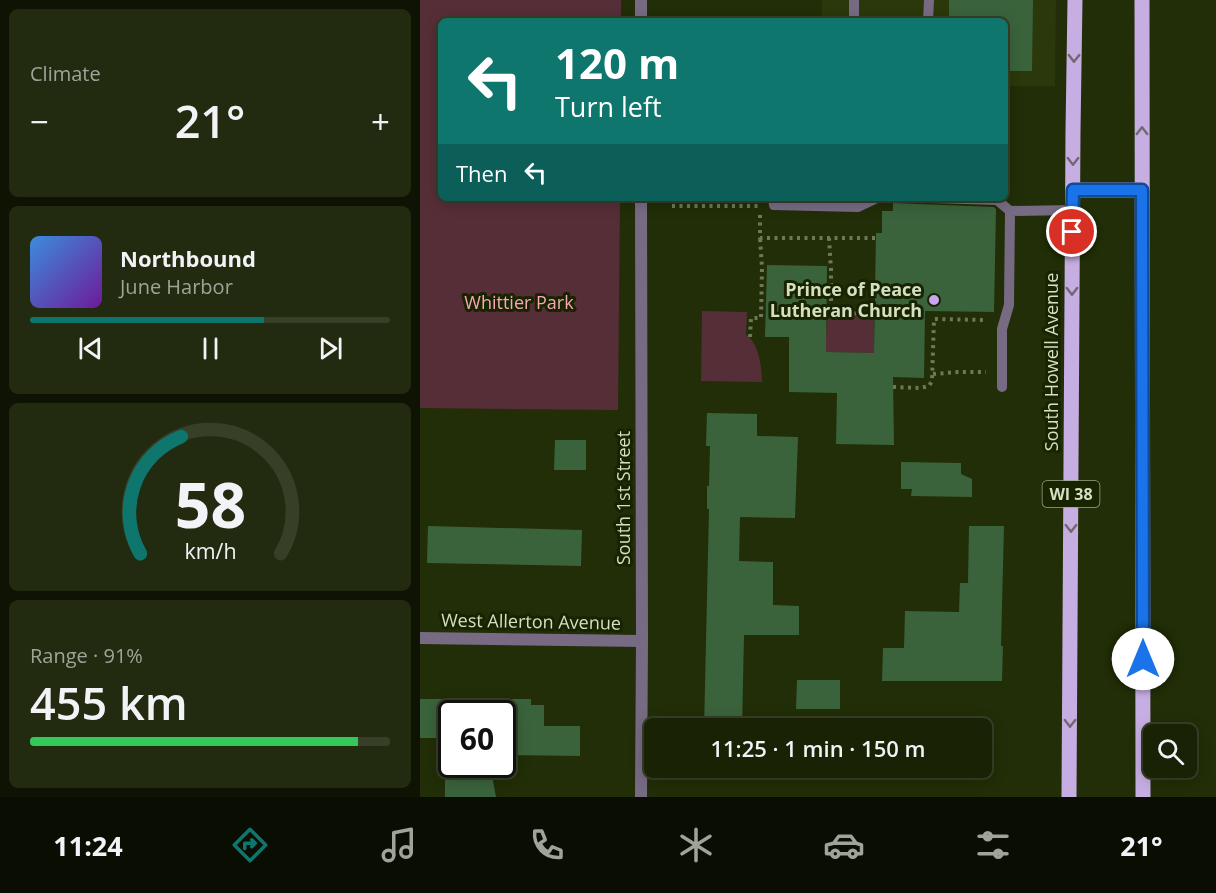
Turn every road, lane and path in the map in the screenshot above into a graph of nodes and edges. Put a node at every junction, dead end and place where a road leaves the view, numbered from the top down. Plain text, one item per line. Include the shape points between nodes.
1 (641, 0) edge
2 (854, 0) edge
3 (928, 0) edge
4 (1075, 0) edge
5 (1142, 0) edge
6 (641, 18) edge
7 (854, 18) edge
8 (928, 18) edge
9 (1073, 190) junction
10 (1142, 190) junction
11 (641, 201) edge
12 (774, 201) edge
13 (871, 201) edge
14 (998, 201) edge
15 (1073, 210) junction
16 (1010, 211) junction
17 (760, 238) dead end
18 (829, 238) dead end
19 (875, 314) dead end
20 (1005, 320) junction
21 (750, 337) dead end
22 (1002, 372) junction
23 (933, 374) junction
24 (893, 387) dead end
25 (1002, 387) dead end
26 (420, 638) edge
27 (642, 641) junction
28 (641, 797) edge
29 (1069, 797) edge
30 (1143, 797) edge

1 - 6 street
2 - 7 lane
3 - 8 lane
4 -> 9 main road, South Howell Avenue / WI 38
10 -> 5 main road
9 - 10 main road
9 - 15 main road, South Howell Avenue / WI 38
10 - 30 main road
11 - 27 street, South 1st Street
12 - 13 lane via 774,205 858,207
14 - 16 lane
15 - 16 lane
15 -> 29 main road, South Howell Avenue / WI 38
16 - 20 lane via 1009,304
17 - 21 path via 761,318 751,318
18 - 19 path via 831,313
20 - 22 lane
20 - 23 path via 934,320
22 - 23 path
22 - 25 lane
23 - 24 path via 929,386
26 - 27 street, West Allerton Avenue
27 - 28 street, South 1st Street

